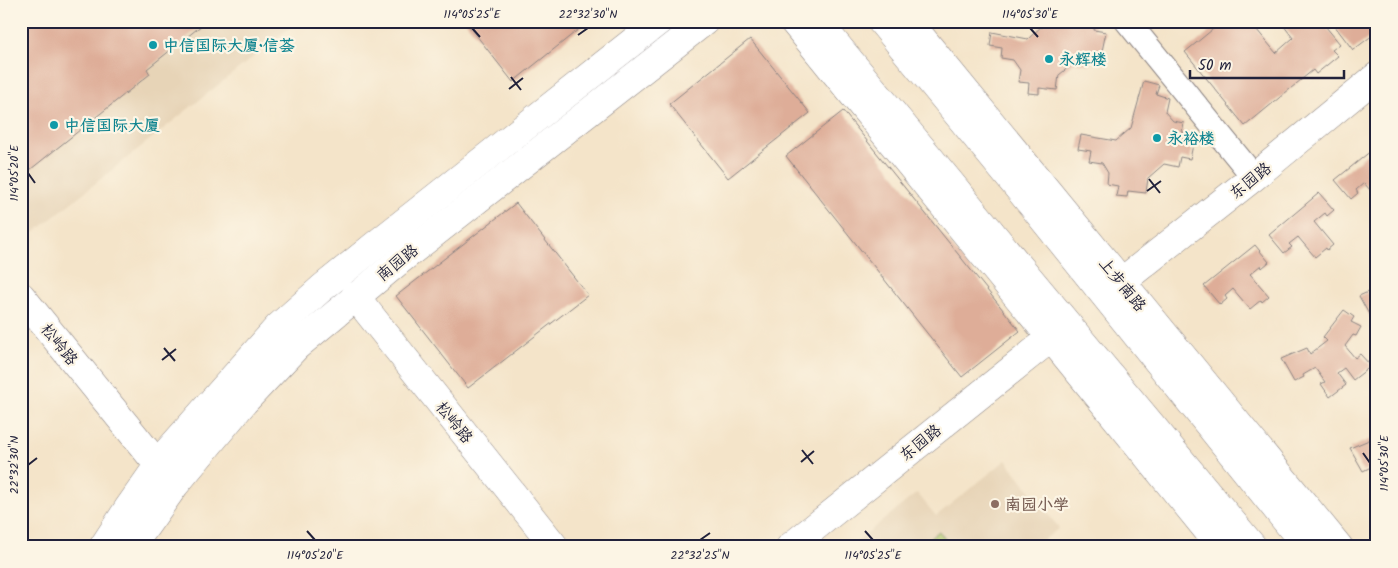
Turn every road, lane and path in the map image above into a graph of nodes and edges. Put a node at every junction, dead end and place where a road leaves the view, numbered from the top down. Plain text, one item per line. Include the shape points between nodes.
1 (659, 21) edge
2 (705, 21) edge
3 (794, 21) edge
4 (816, 21) edge
5 (881, 21) edge
6 (908, 21) edge
7 (1127, 21) edge
8 (1377, 76) edge
9 (1254, 177) junction
10 (1121, 282) junction
11 (21, 296) edge
12 (355, 296) junction
13 (1051, 338) junction
14 (166, 475) junction
15 (103, 547) edge
16 (131, 547) edge
17 (555, 547) edge
18 (790, 547) edge
19 (1220, 547) edge
20 (1253, 547) edge
21 (1307, 547) edge
22 (1339, 547) edge

1 - 14 main road, 南园路 via 322,288 266,340 204,409
2 - 12 main road, 南园路
3 - 13 main road
4 - 20 main road
5 - 21 main road
6 - 10 main road, 上步南路
7 - 9 street
8 - 9 main road, 东园路
9 - 10 main road, 东园路
10 - 22 main road, 上步南路
11 - 14 main road, 松岭路
12 - 14 main road, 南园路 via 297,346
12 - 17 main road, 松岭路
13 - 18 main road, 东园路
13 - 19 main road
14 - 15 main road, 南园路
14 - 16 main road, 南园路

